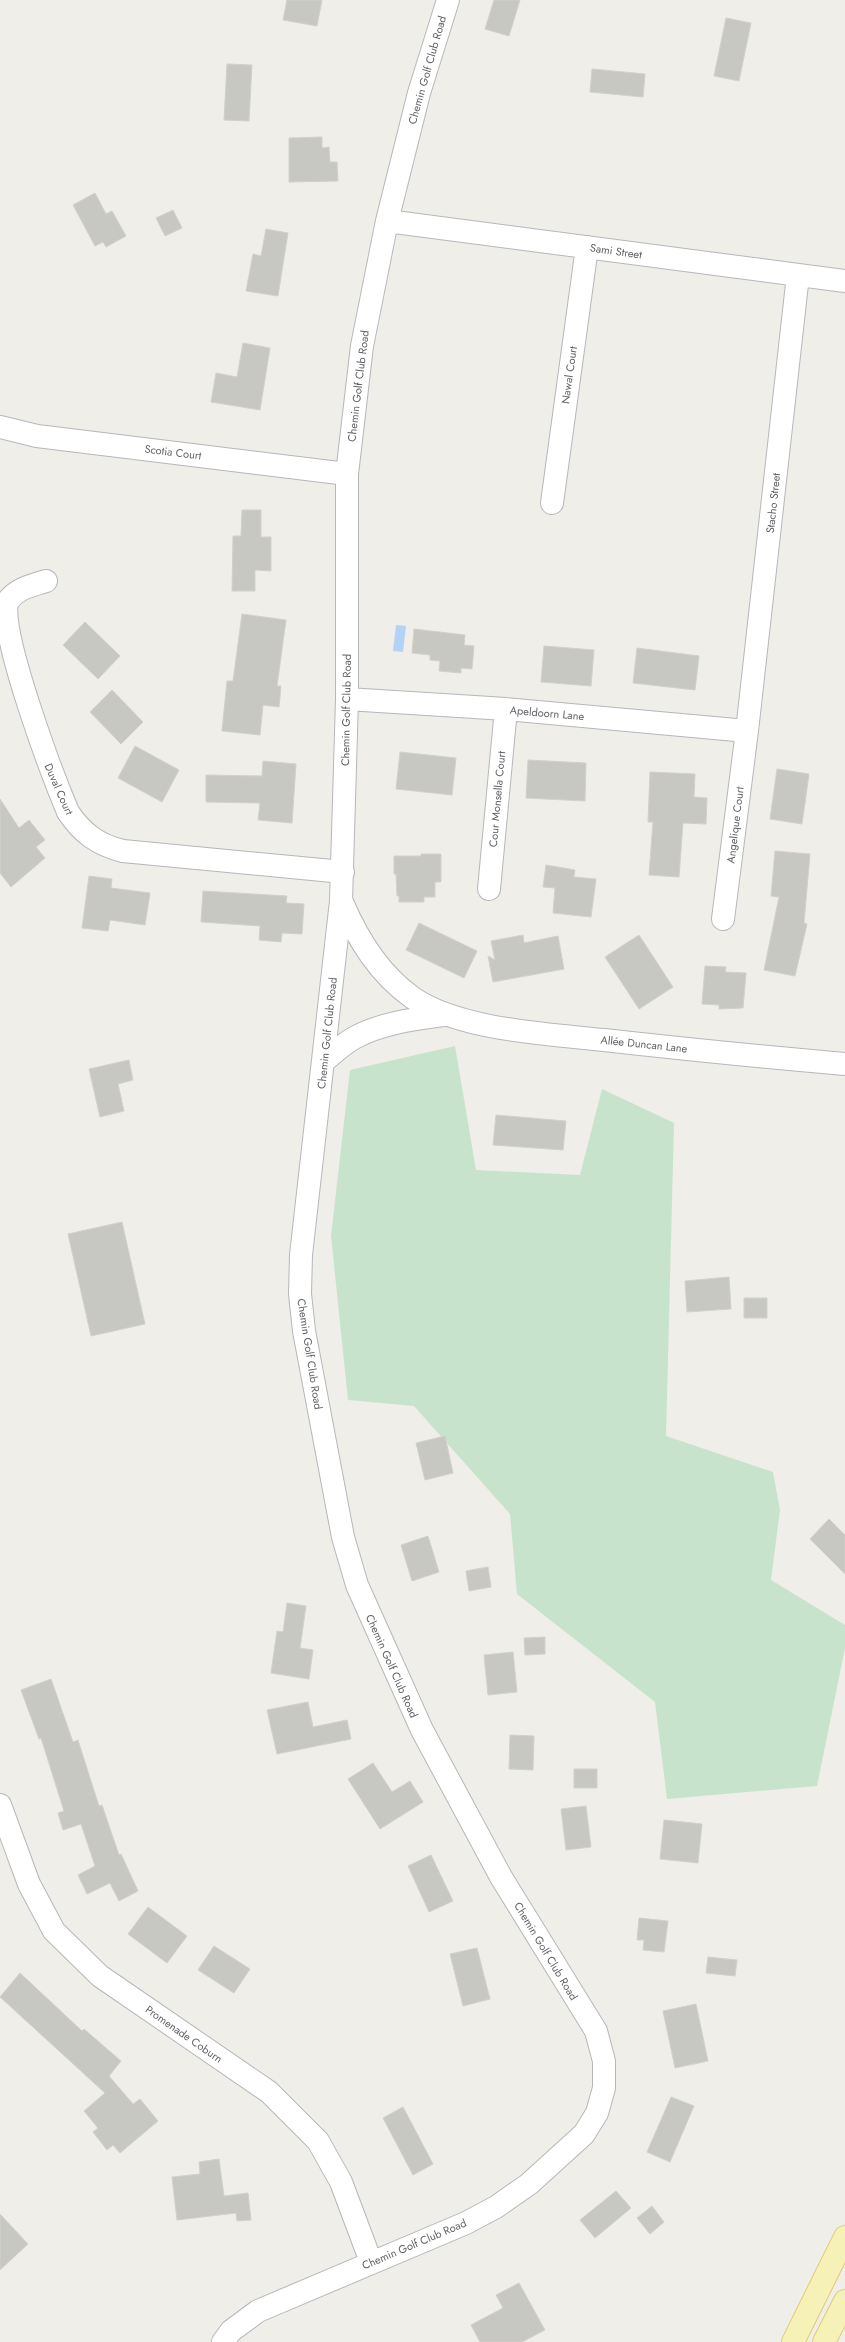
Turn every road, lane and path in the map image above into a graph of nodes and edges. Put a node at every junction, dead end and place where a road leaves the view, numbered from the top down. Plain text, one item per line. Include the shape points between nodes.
1 (448, 0) edge
2 (387, 221) junction
3 (587, 247) junction
4 (798, 275) junction
5 (845, 281) edge
6 (0, 427) edge
7 (347, 474) junction
8 (552, 503) dead end
9 (46, 581) dead end
10 (347, 700) junction
11 (506, 709) junction
12 (747, 731) junction
13 (343, 872) junction
14 (489, 888) dead end
15 (341, 901) junction
16 (723, 919) dead end
17 (444, 1015) junction
18 (324, 1061) junction
19 (845, 1064) edge
20 (0, 1805) edge
21 (845, 2237) edge
22 (371, 2262) junction
23 (845, 2301) edge
24 (802, 2332) edge
25 (222, 2342) edge
26 (793, 2342) edge
27 (824, 2342) edge

1 - 2 street, Chemin Golf Club Road via 420,93
2 - 3 street, Sami Street
2 - 7 street, Chemin Golf Club Road via 362,346
3 - 4 street, Sami Street
3 - 8 street, Nawal Court
4 - 5 street, Sami Street
4 - 12 street, Stacho Street
6 - 7 street, Scotia Court via 37,436
7 - 10 street, Chemin Golf Club Road
9 - 13 street, Duval Court via 18,590 6,603 2,622 4,642 22,703 68,812 78,826 102,844 123,851
10 - 11 street, Apeldoorn Lane
10 - 13 street, Chemin Golf Club Road
11 - 12 street, Apeldoorn Lane
11 - 14 street, Cour Monsella Court
12 - 16 street, Angelique Court
13 - 15 street, Chemin Golf Club Road
15 - 17 street via 355,931 372,958 391,980 414,998
15 - 18 street, Chemin Golf Club Road
17 - 18 street via 382,1026 354,1038
17 - 19 street, Allée Duncan Lane via 565,1036
18 - 22 street, Chemin Golf Club Road via 301,1255 300,1294 304,1331 343,1537 357,1585 422,1730 501,1877 596,2031 604,2061 604,2088 597,2113 584,2134 562,2157 529,2184 466,2224
20 - 22 street, Promenade Coburn via 29,1884 54,1932 100,1976 269,2092 318,2141 341,2182
21 - 24 main road
22 - 25 street, Chemin Golf Club Road via 258,2311 231,2331
23 - 27 main road
24 - 26 main road

